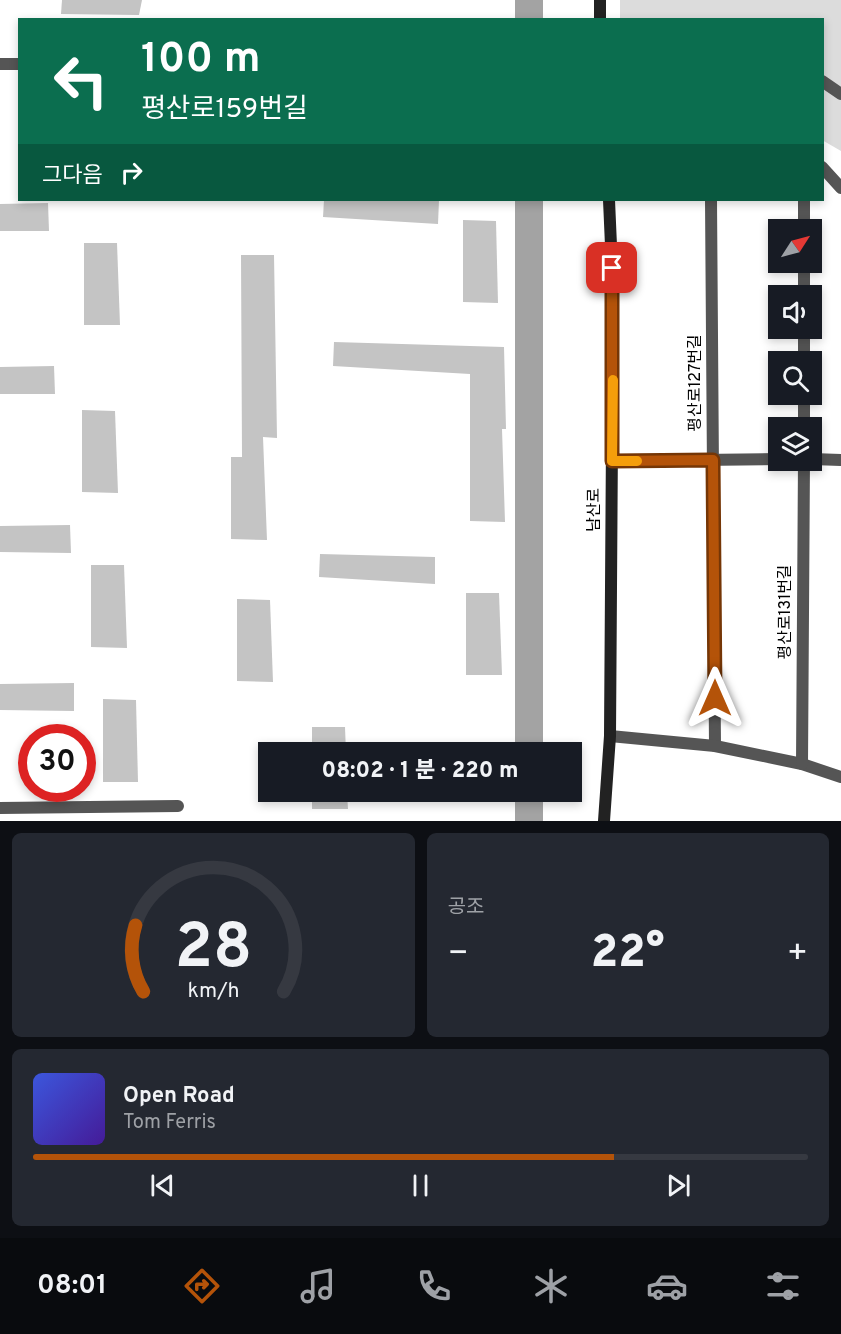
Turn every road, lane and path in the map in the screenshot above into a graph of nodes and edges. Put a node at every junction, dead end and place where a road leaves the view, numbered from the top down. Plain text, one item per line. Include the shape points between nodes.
1 (600, 0) edge
2 (600, 18) edge
3 (0, 64) edge
4 (18, 64) edge
5 (824, 82) edge
6 (841, 94) edge
7 (824, 169) edge
8 (841, 188) edge
9 (609, 201) edge
10 (711, 201) edge
11 (804, 201) edge
12 (804, 219) edge
13 (768, 459) edge
14 (822, 459) edge
15 (713, 460) junction
16 (841, 460) edge
17 (612, 461) junction
18 (804, 471) edge
19 (610, 736) junction
20 (715, 746) junction
21 (802, 764) junction
22 (841, 777) edge
23 (178, 806) dead end
24 (0, 808) edge
25 (604, 821) edge

1 - 2 main road
3 - 4 street
5 - 6 street
7 - 8 street
9 - 17 main road, 남산로 via 614,291
10 - 15 street, 평산로127번길
11 - 12 street
13 - 15 street
14 - 16 street
15 - 17 street
15 - 20 street, 평산로127번길
17 - 19 main road, 남산로
18 - 21 street, 평산로131번길
19 - 20 street
19 - 25 main road, 남산로
20 - 21 street
21 - 22 street
23 - 24 street

